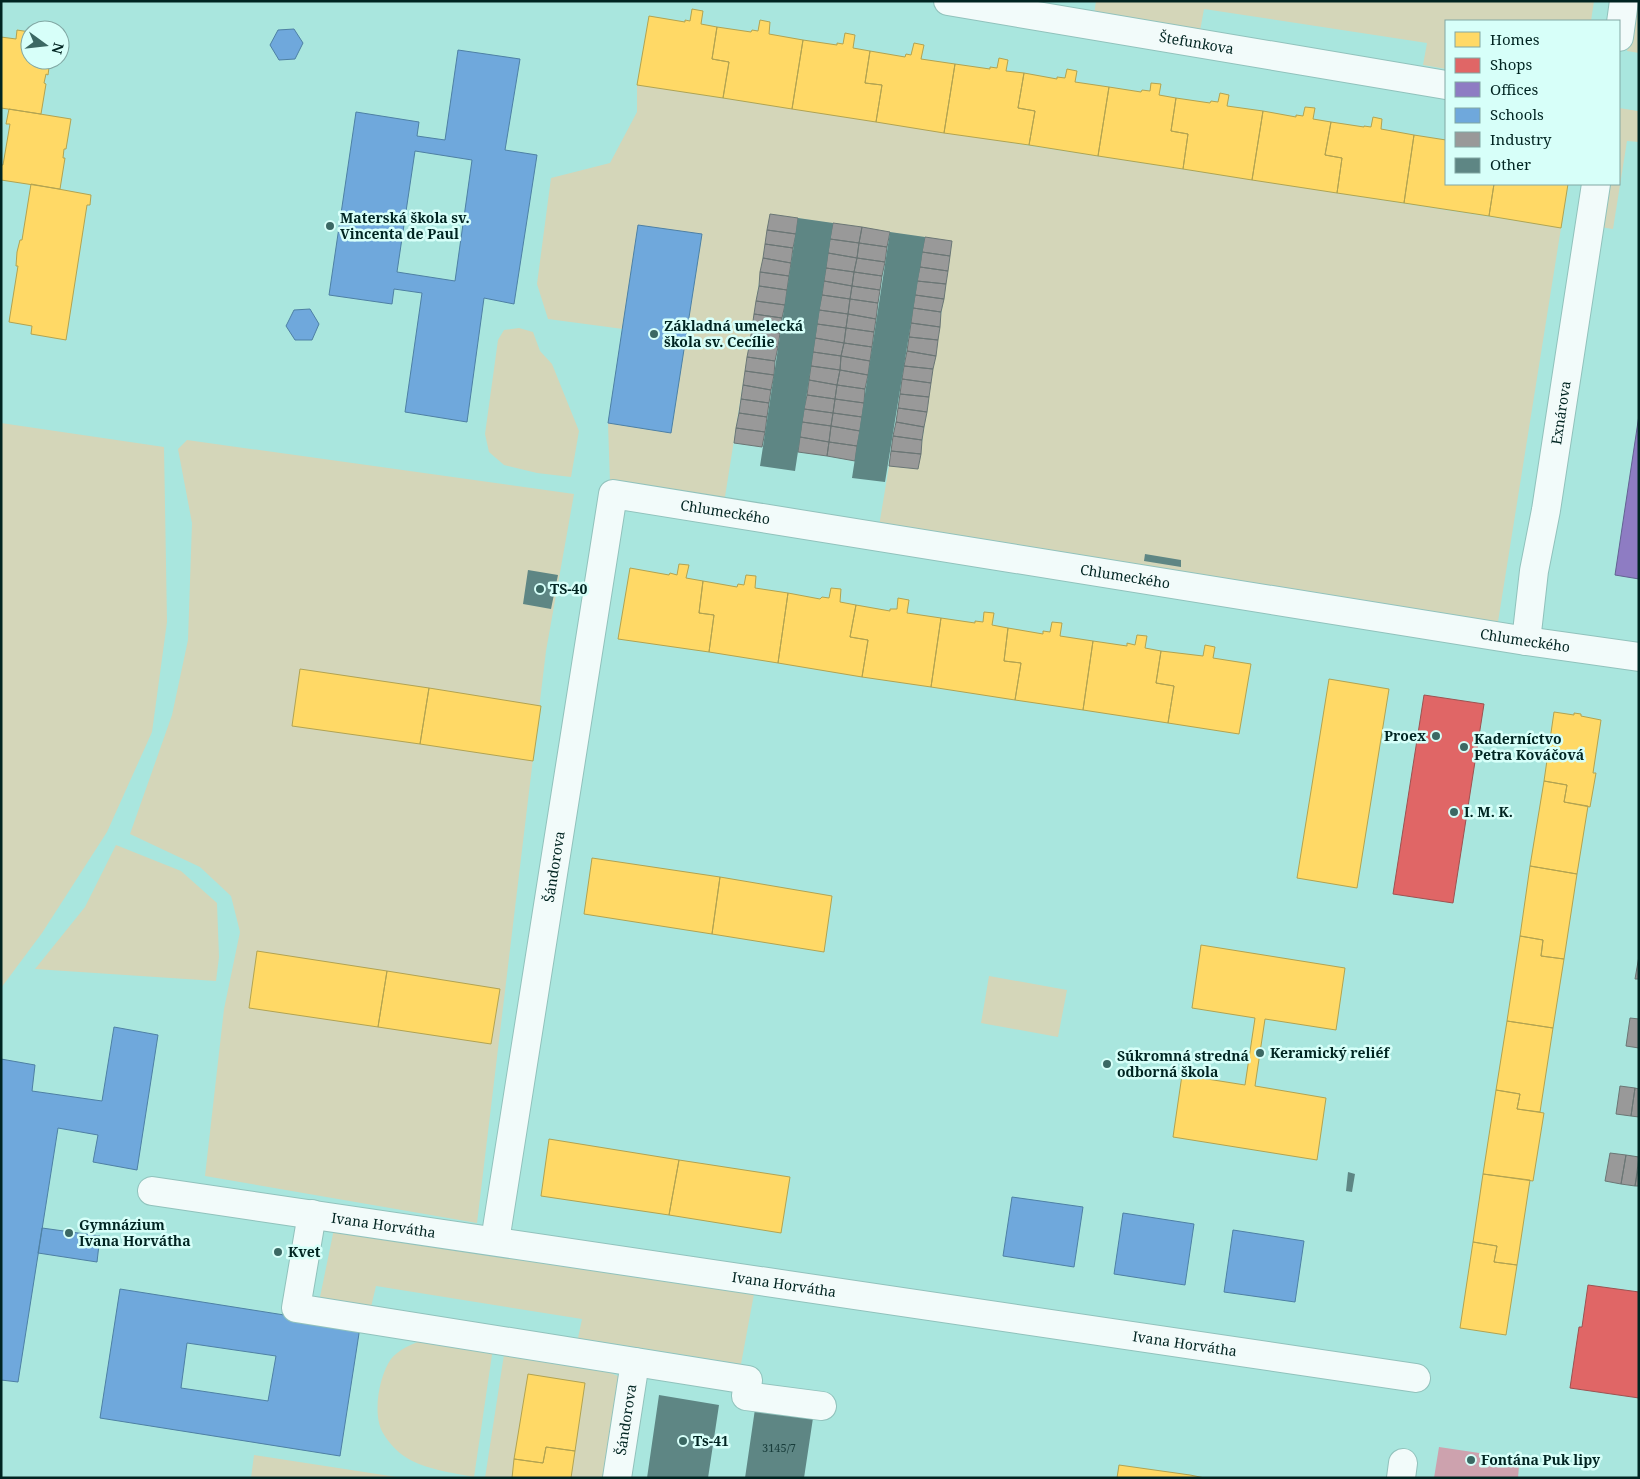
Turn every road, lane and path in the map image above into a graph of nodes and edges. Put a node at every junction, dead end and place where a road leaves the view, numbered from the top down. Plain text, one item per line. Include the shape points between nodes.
1 (948, 1) edge
2 (1624, 1) edge
3 (1620, 30) edge
4 (1445, 85) edge
5 (1596, 185) edge
6 (613, 494) joint
7 (1526, 641) junction
8 (1639, 657) edge
9 (152, 1191) dead end
10 (312, 1214) junction
11 (495, 1241) junction
12 (635, 1362) junction
13 (1416, 1378) dead end
14 (822, 1406) dead end
15 (617, 1478) edge

1 - 4 street, Štefunkova
2 - 3 street
5 - 7 street, Exnárova via 1534,571
6 - 7 street, Chlumeckého
6 - 11 street, Šándorova
7 - 8 street, Chlumeckého
9 - 10 street, Ivana Horvátha
10 - 11 street, Ivana Horvátha
10 - 12 street via 296,1308
11 - 13 street, Ivana Horvátha
12 - 14 street via 748,1380 746,1396
12 - 15 street, Šándorova

